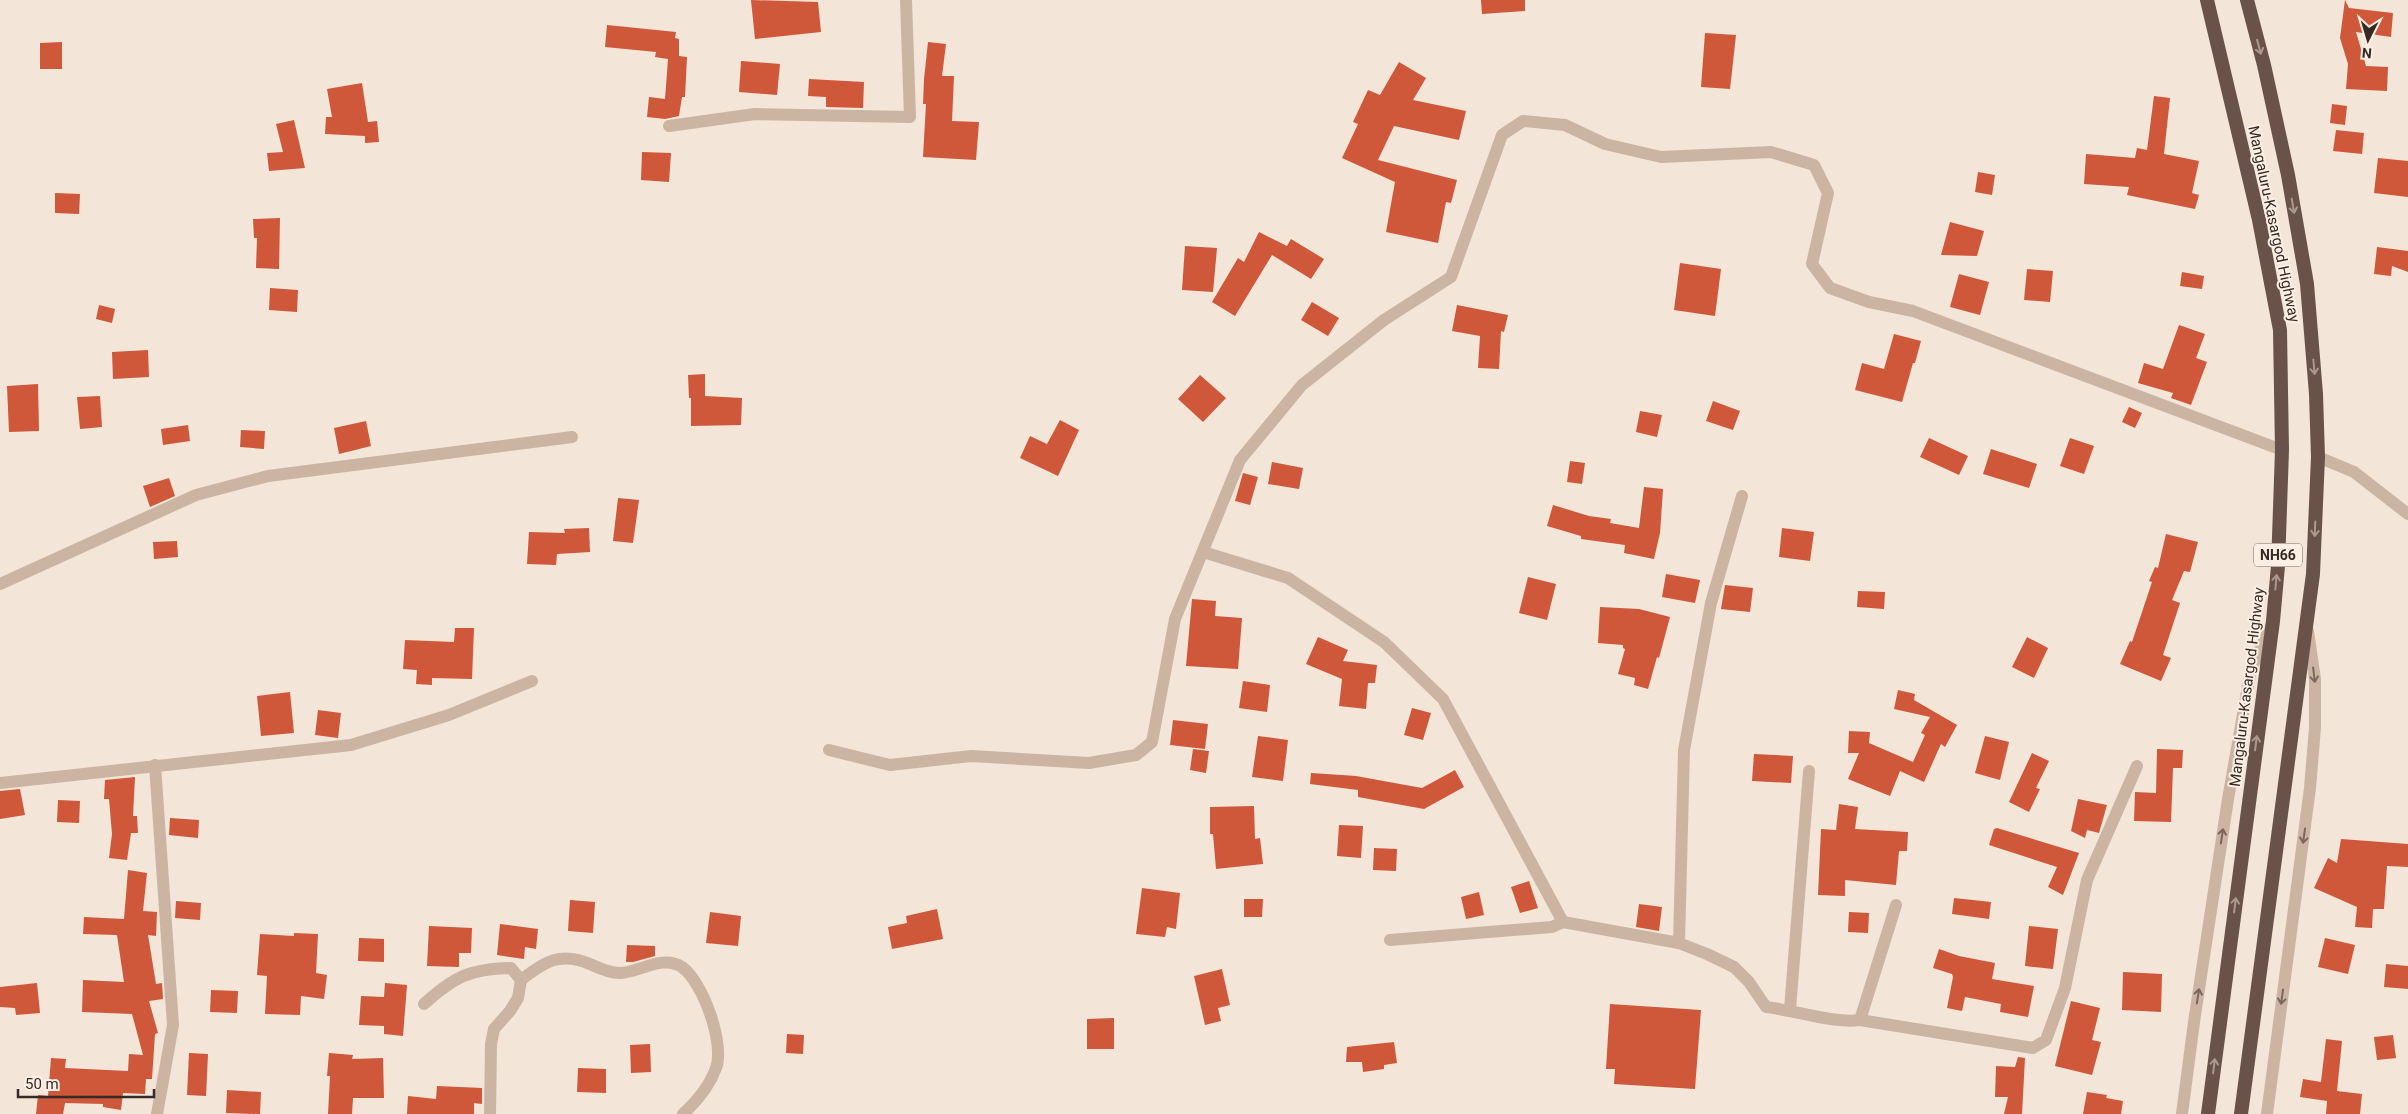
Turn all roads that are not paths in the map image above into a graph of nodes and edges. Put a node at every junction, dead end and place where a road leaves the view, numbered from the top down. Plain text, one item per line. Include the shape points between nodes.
1 (906, 0) edge
2 (2208, 0) edge
3 (2247, 0) edge
4 (669, 126) dead end
5 (572, 437) dead end
6 (2282, 450) junction
7 (2318, 457) junction
8 (1742, 496) dead end
9 (2408, 514) edge
10 (1203, 552) junction
11 (0, 584) edge
12 (2273, 621) junction
13 (2307, 626) junction
14 (532, 681) dead end
15 (829, 750) dead end
16 (155, 765) junction
17 (2137, 766) dead end
18 (1809, 771) dead end
19 (0, 783) edge
20 (1896, 905) dead end
21 (1563, 922) junction
22 (1390, 940) dead end
23 (1679, 943) junction
24 (521, 980) junction
25 (424, 1004) dead end
26 (1790, 1010) junction
27 (1860, 1020) junction
28 (157, 1114) edge
29 (490, 1114) edge
30 (683, 1114) edge
31 (2182, 1114) edge
32 (2208, 1114) edge
33 (2241, 1114) edge
34 (2267, 1114) edge

1 - 4 street via 910,117 755,114
2 - 6 highway, Mangaluru-Kasargod Highway / NH66 via 2260,220 2280,330
3 -> 7 highway, Mangaluru-Kasargod Highway / NH66 via 2288,175 2307,284
5 - 11 street via 268,476 196,496
6 - 10 street via 1913,311 1869,302 1830,288 1812,264 1828,193 1814,165 1771,152 1661,157 1605,144 1565,124 1523,121 1502,135 1451,277 1384,320 1302,385 1240,460
12 -> 6 highway, Mangaluru-Kasargod Highway / NH66
7 - 9 street via 2354,472
7 -> 13 highway, Mangaluru-Kasargod Highway / NH66 via 2313,574
8 - 23 street via 1711,603 1684,750
10 - 15 street via 1175,619 1152,742 1136,755 1089,763 971,756 890,765
10 - 21 street via 1288,578 1384,642 1443,699
31 -> 12 street via 2225,819 2251,669
32 -> 12 highway, Mangaluru-Kasargod Highway / NH66
13 - 33 highway, Mangaluru-Kasargod Highway / NH66
13 -> 34 street via 2315,679 2315,728
14 - 16 street via 449,715 351,745
16 - 19 street
16 - 28 street via 173,1025
17 - 27 street via 2087,880 2065,988 2046,1040 2033,1048
18 - 26 street
20 - 27 street
21 - 22 street via 1552,927
21 - 23 street
23 - 26 street via 1734,966 1766,1007
24 - 25 street via 512,968 466,974 445,984
24 - 29 street via 518,998 494,1029
24 - 30 street via 540,965 559,957 619,973 664,962 682,967 704,995 720,1050 716,1068 695,1103
26 - 27 street via 1847,1022

